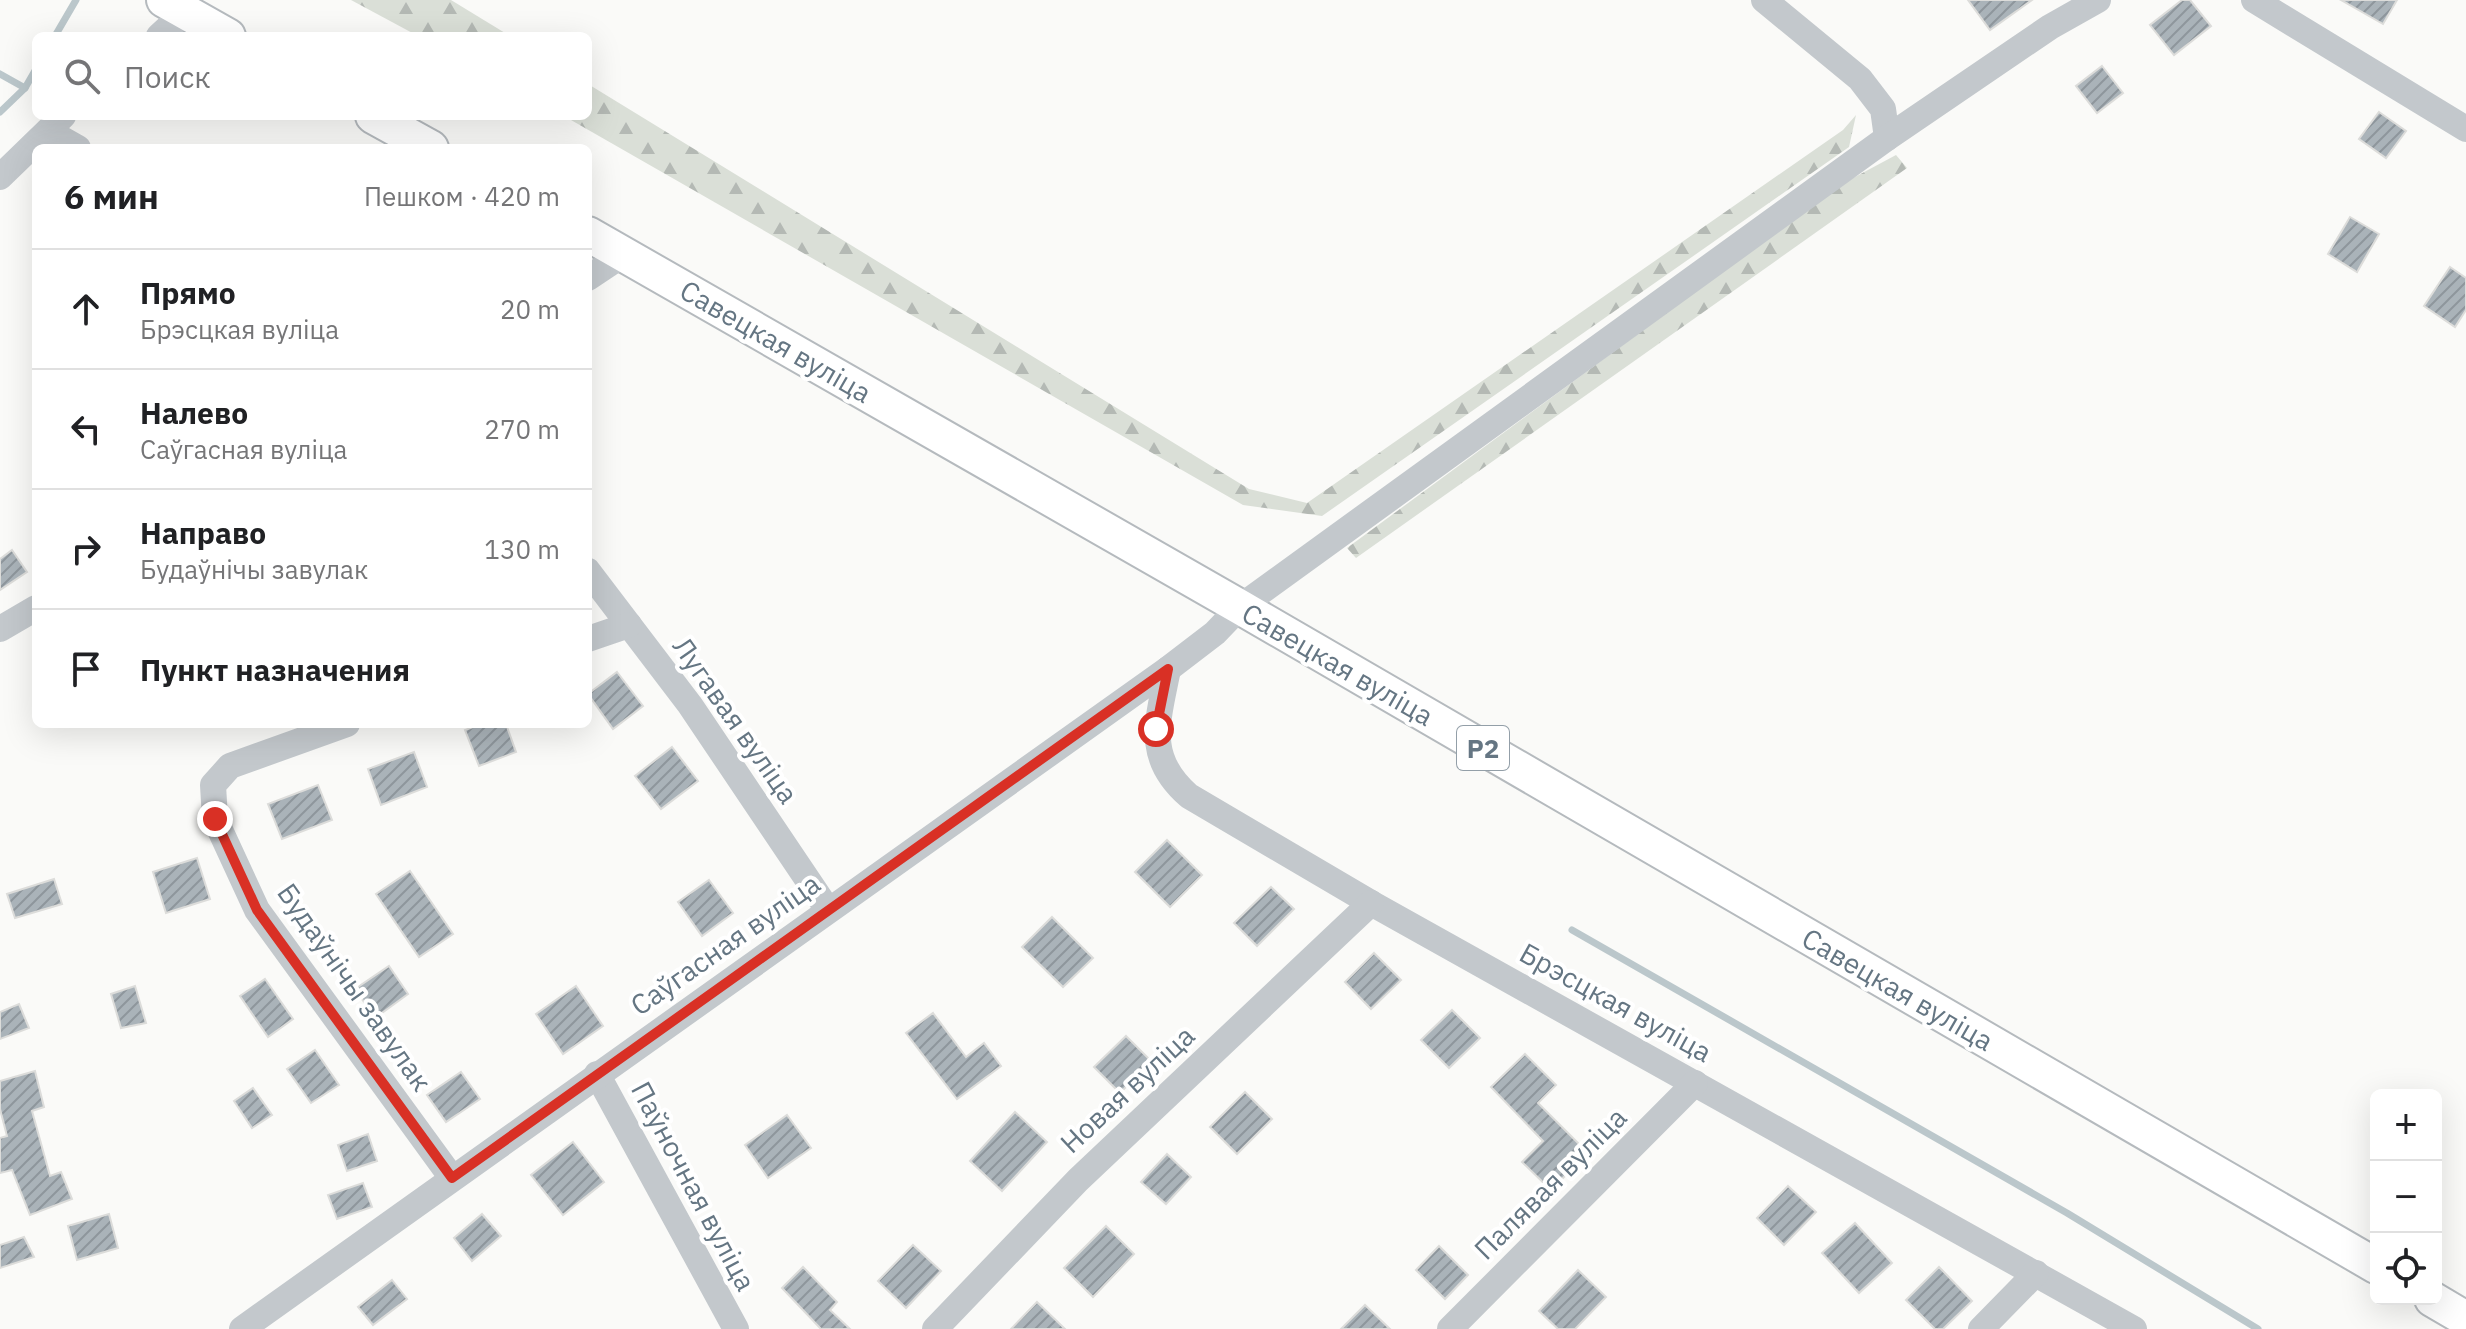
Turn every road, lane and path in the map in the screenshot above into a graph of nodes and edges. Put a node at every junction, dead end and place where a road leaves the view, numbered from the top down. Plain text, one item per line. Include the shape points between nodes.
1 (1764, 0) edge
2 (2098, 0) edge
3 (2254, 0) edge
4 (174, 6) edge
5 (161, 32) edge
6 (221, 32) edge
7 (380, 120) edge
8 (56, 124) edge
9 (2466, 129) edge
10 (1887, 138) junction
11 (35, 144) edge
12 (74, 144) edge
13 (424, 144) edge
14 (32, 147) edge
15 (0, 177) edge
16 (592, 236) edge
17 (624, 254) junction
18 (592, 275) edge
19 (592, 576) edge
20 (1240, 607) junction
21 (32, 610) edge
22 (629, 625) junction
23 (0, 629) edge
24 (592, 638) edge
25 (1168, 669) junction
26 (336, 728) edge
27 (1371, 903) junction
28 (828, 910) junction
29 (597, 1074) junction
30 (1695, 1083) junction
31 (452, 1178) junction
32 (2370, 1263) edge
33 (2036, 1273) junction
34 (2442, 1305) edge
35 (2466, 1319) edge
36 (242, 1329) edge
37 (736, 1329) edge
38 (935, 1329) edge
39 (1450, 1329) edge
40 (1981, 1329) edge
41 (2134, 1329) edge

1 - 10 street via 1860,79 1883,109
2 - 10 street, Саўгасная вуліца
3 - 9 street
4 - 5 street
4 - 6 main road
7 - 13 main road
8 - 11 street
8 - 12 street
10 - 20 street, Саўгасная вуліца
14 - 15 street
16 - 17 main road, Савецкая вуліца / Р2
17 - 18 street
17 - 20 main road, Савецкая вуліца / Р2
19 - 22 street, Лугавая вуліца
20 - 25 street, Саўгасная вуліца
20 - 32 main road, Савецкая вуліца / Р2
21 - 23 street
22 - 24 street
22 - 28 street, Лугавая вуліца via 690,705
25 - 27 street, Брэсцкая вуліца via 1156,729 1169,778 1189,796
25 - 28 street, Саўгасная вуліца
26 - 31 street, Будаўнічы завулак via 230,766 213,785 215,819 257,910
27 - 30 street, Брэсцкая вуліца
27 - 38 street, Новая вуліца via 1078,1180
28 - 29 street, Саўгасная вуліца
29 - 31 street, Саўгасная вуліца
29 - 37 street, Паўночная вуліца
30 - 33 street, Брэсцкая вуліца
30 - 39 street, Палявая вуліца
31 - 36 street, Саўгасная вуліца
33 - 40 street
33 - 41 street, Брэсцкая вуліца
34 - 35 main road

